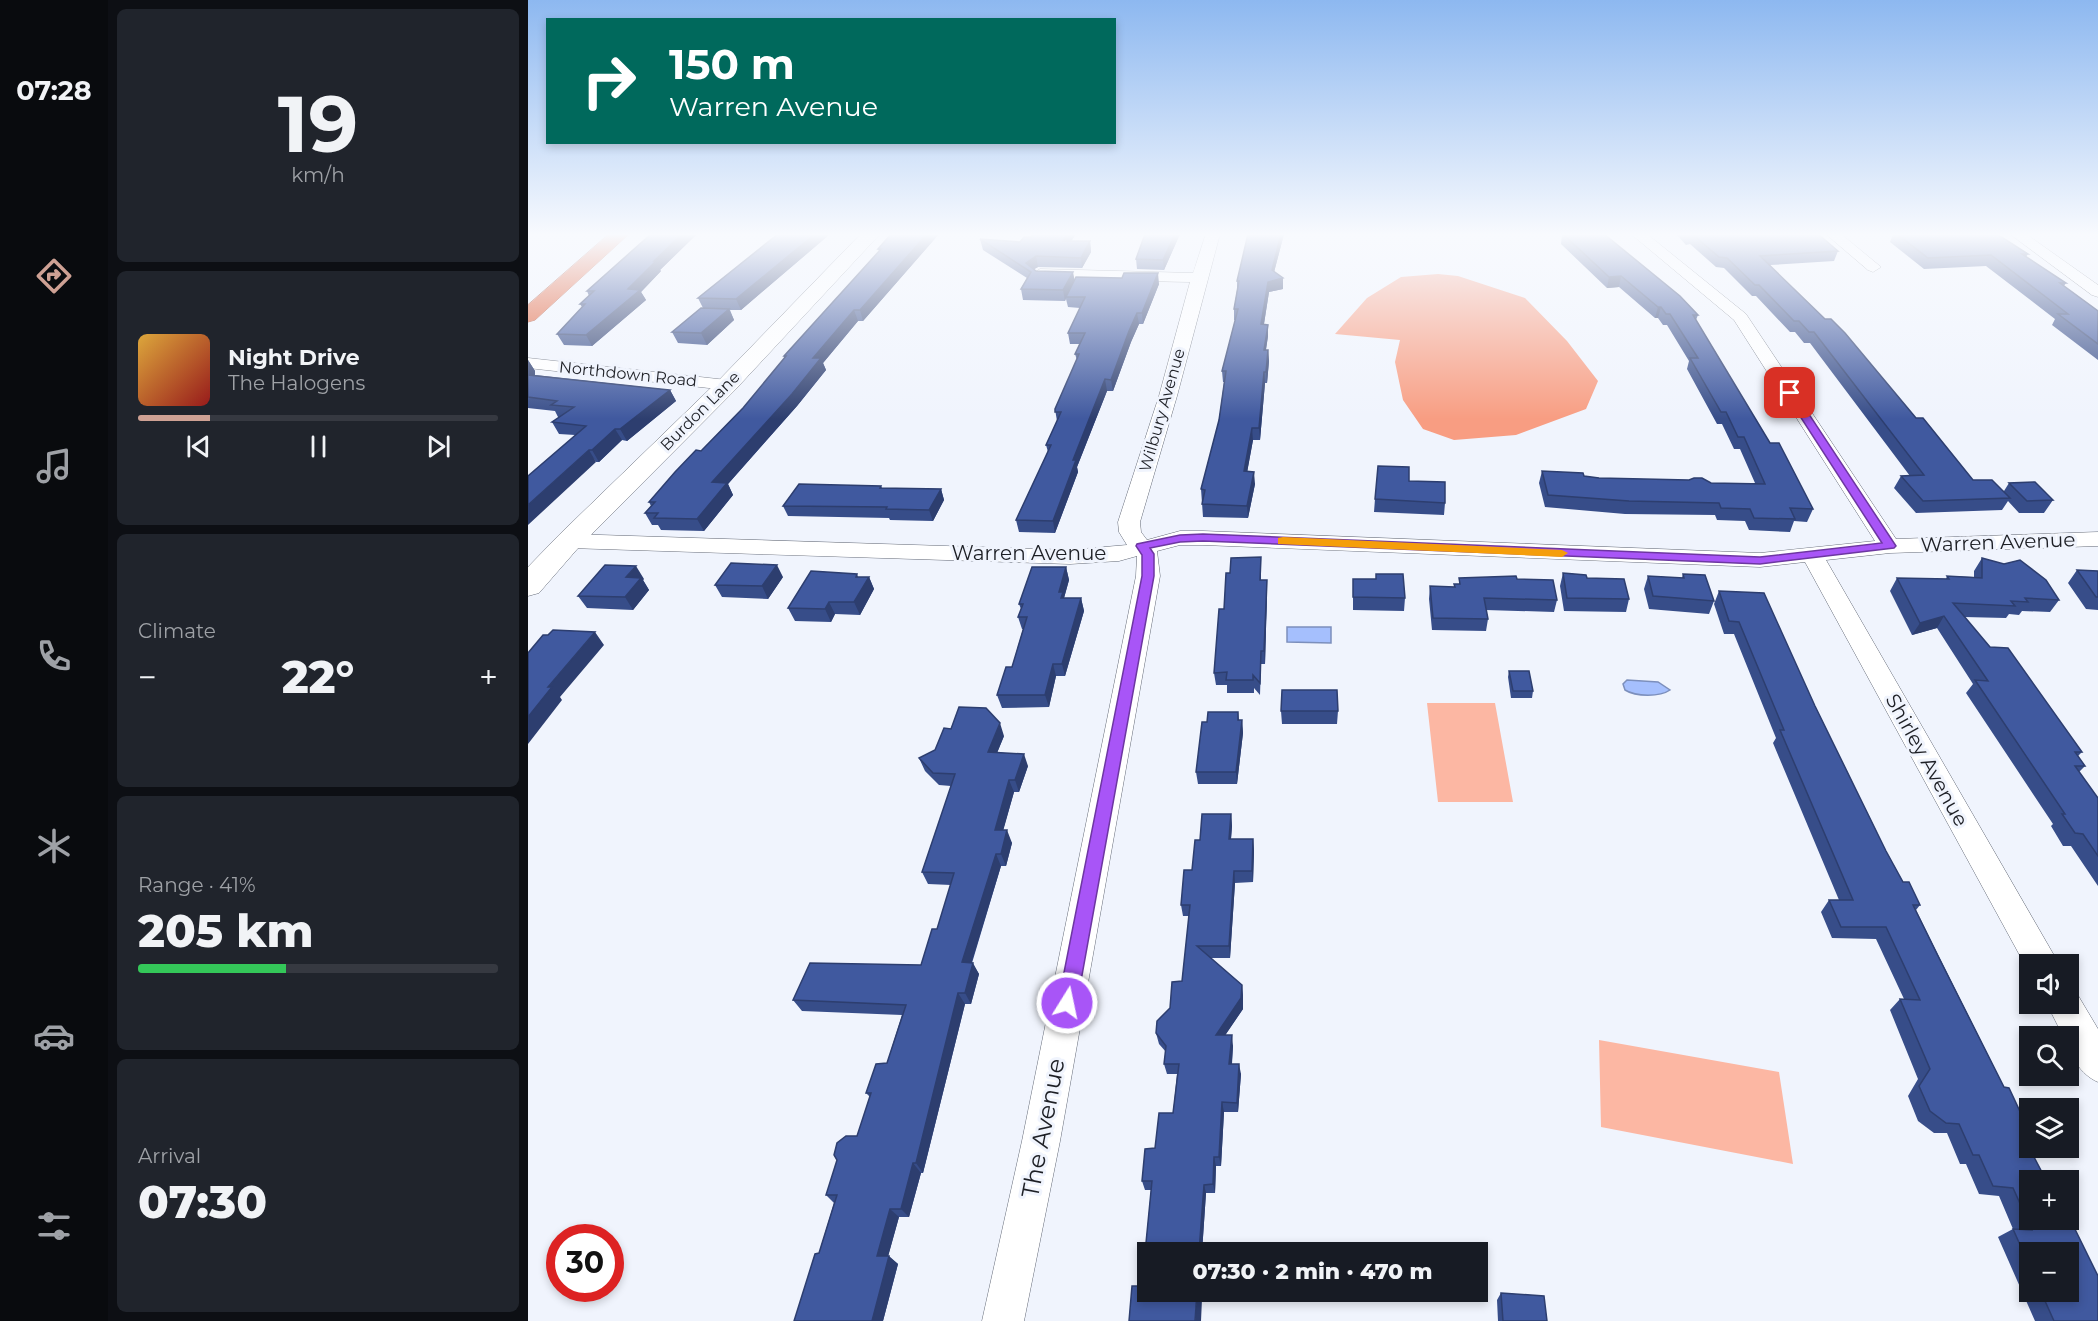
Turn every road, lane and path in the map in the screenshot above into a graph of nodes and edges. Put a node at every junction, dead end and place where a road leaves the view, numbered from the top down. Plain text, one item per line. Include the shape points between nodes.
1 (551, 296) edge
2 (812, 296) edge
3 (1194, 296) edge
4 (1714, 296) edge
5 (528, 316) edge
6 (528, 363) edge
7 (727, 385) junction
8 (2098, 539) edge
9 (569, 541) junction
10 (1142, 546) junction
11 (1890, 546) junction
12 (1812, 555) junction
13 (528, 586) edge
14 (2036, 954) edge
15 (2070, 1014) edge
16 (2098, 1064) edge
17 (1004, 1321) edge

1 - 5 highway
2 - 7 street, Burdon Lane
3 - 10 street, Wilbury Avenue via 1129,522 1128,531
4 - 11 street via 1740,317
6 - 7 street, Northdown Road
7 - 9 street, Burdon Lane
8 - 11 street, Warren Avenue
9 - 10 street, Warren Avenue via 1070,556 1119,554
9 - 13 street, Burdon Lane
10 - 12 street, Warren Avenue via 1203,538 1706,560
10 - 17 street, The Avenue via 1148,554 1148,576 1044,1130
11 - 12 street, Warren Avenue
12 - 14 street, Shirley Avenue
15 - 16 street

